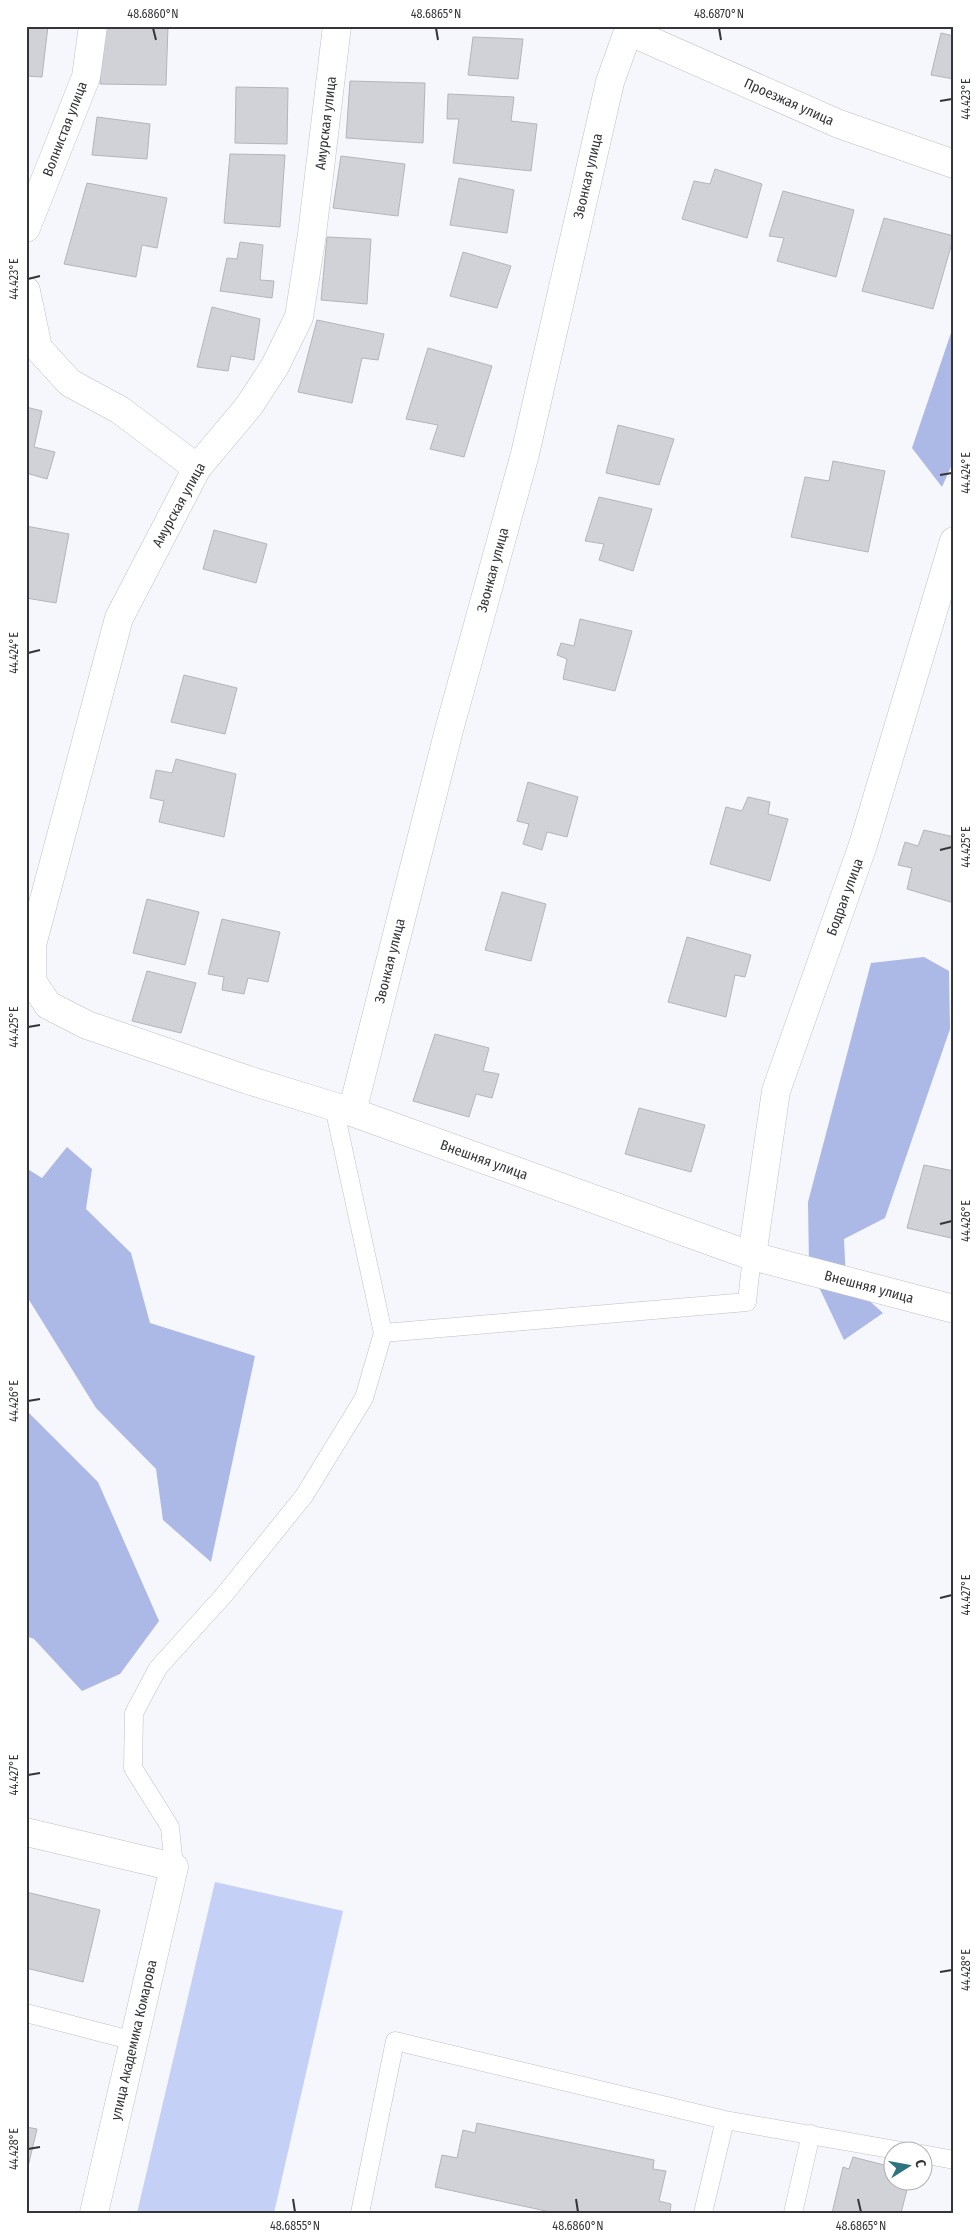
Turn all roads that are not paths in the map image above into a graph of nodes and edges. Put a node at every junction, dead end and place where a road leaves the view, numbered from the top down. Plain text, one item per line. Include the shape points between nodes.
1 (93, 26) edge
2 (629, 28) edge
3 (337, 34) edge
4 (954, 164) edge
5 (38, 169) edge
6 (26, 228) edge
7 (26, 291) edge
8 (197, 468) junction
9 (954, 541) edge
10 (32, 980) joint
11 (343, 1109) junction
12 (752, 1256) junction
13 (954, 1309) edge
14 (383, 1333) junction
15 (26, 1832) edge
16 (174, 1867) junction
17 (26, 2013) edge
18 (134, 2041) junction
19 (725, 2120) junction
20 (812, 2134) junction
21 (882, 2147) edge
22 (932, 2156) edge
23 (954, 2160) edge
24 (94, 2213) edge
25 (360, 2213) edge
26 (703, 2213) edge
27 (793, 2213) edge

1 - 5 street, Волнистая улица via 86,77
2 - 4 street, Проезжая улица via 839,124
2 - 11 street, Звонкая улица via 610,82 524,454
3 - 8 street, Амурская улица via 312,234 298,317 275,366 249,406
5 - 6 street, Волнистая улица
7 - 8 street via 38,348 70,383 120,410
8 - 10 street, Амурская улица via 119,618 32,945
9 - 12 street, Бодрая улица via 863,845 776,1091
10 - 11 street, Внешняя улица via 48,1005 88,1025
11 - 12 street, Внешняя улица
11 - 14 lane
12 - 13 street, Внешняя улица
12 - 14 lane via 747,1302
14 - 16 lane via 364,1398 304,1496 224,1595 158,1668 134,1713 133,1768 170,1827
15 - 16 street
16 - 18 street, улица Академика Комарова
17 - 18 lane
18 - 24 street, улица Академика Комарова
19 - 20 lane
19 - 25 lane via 395,2041
19 - 26 lane
20 - 21 lane
20 - 27 lane
22 - 23 lane

